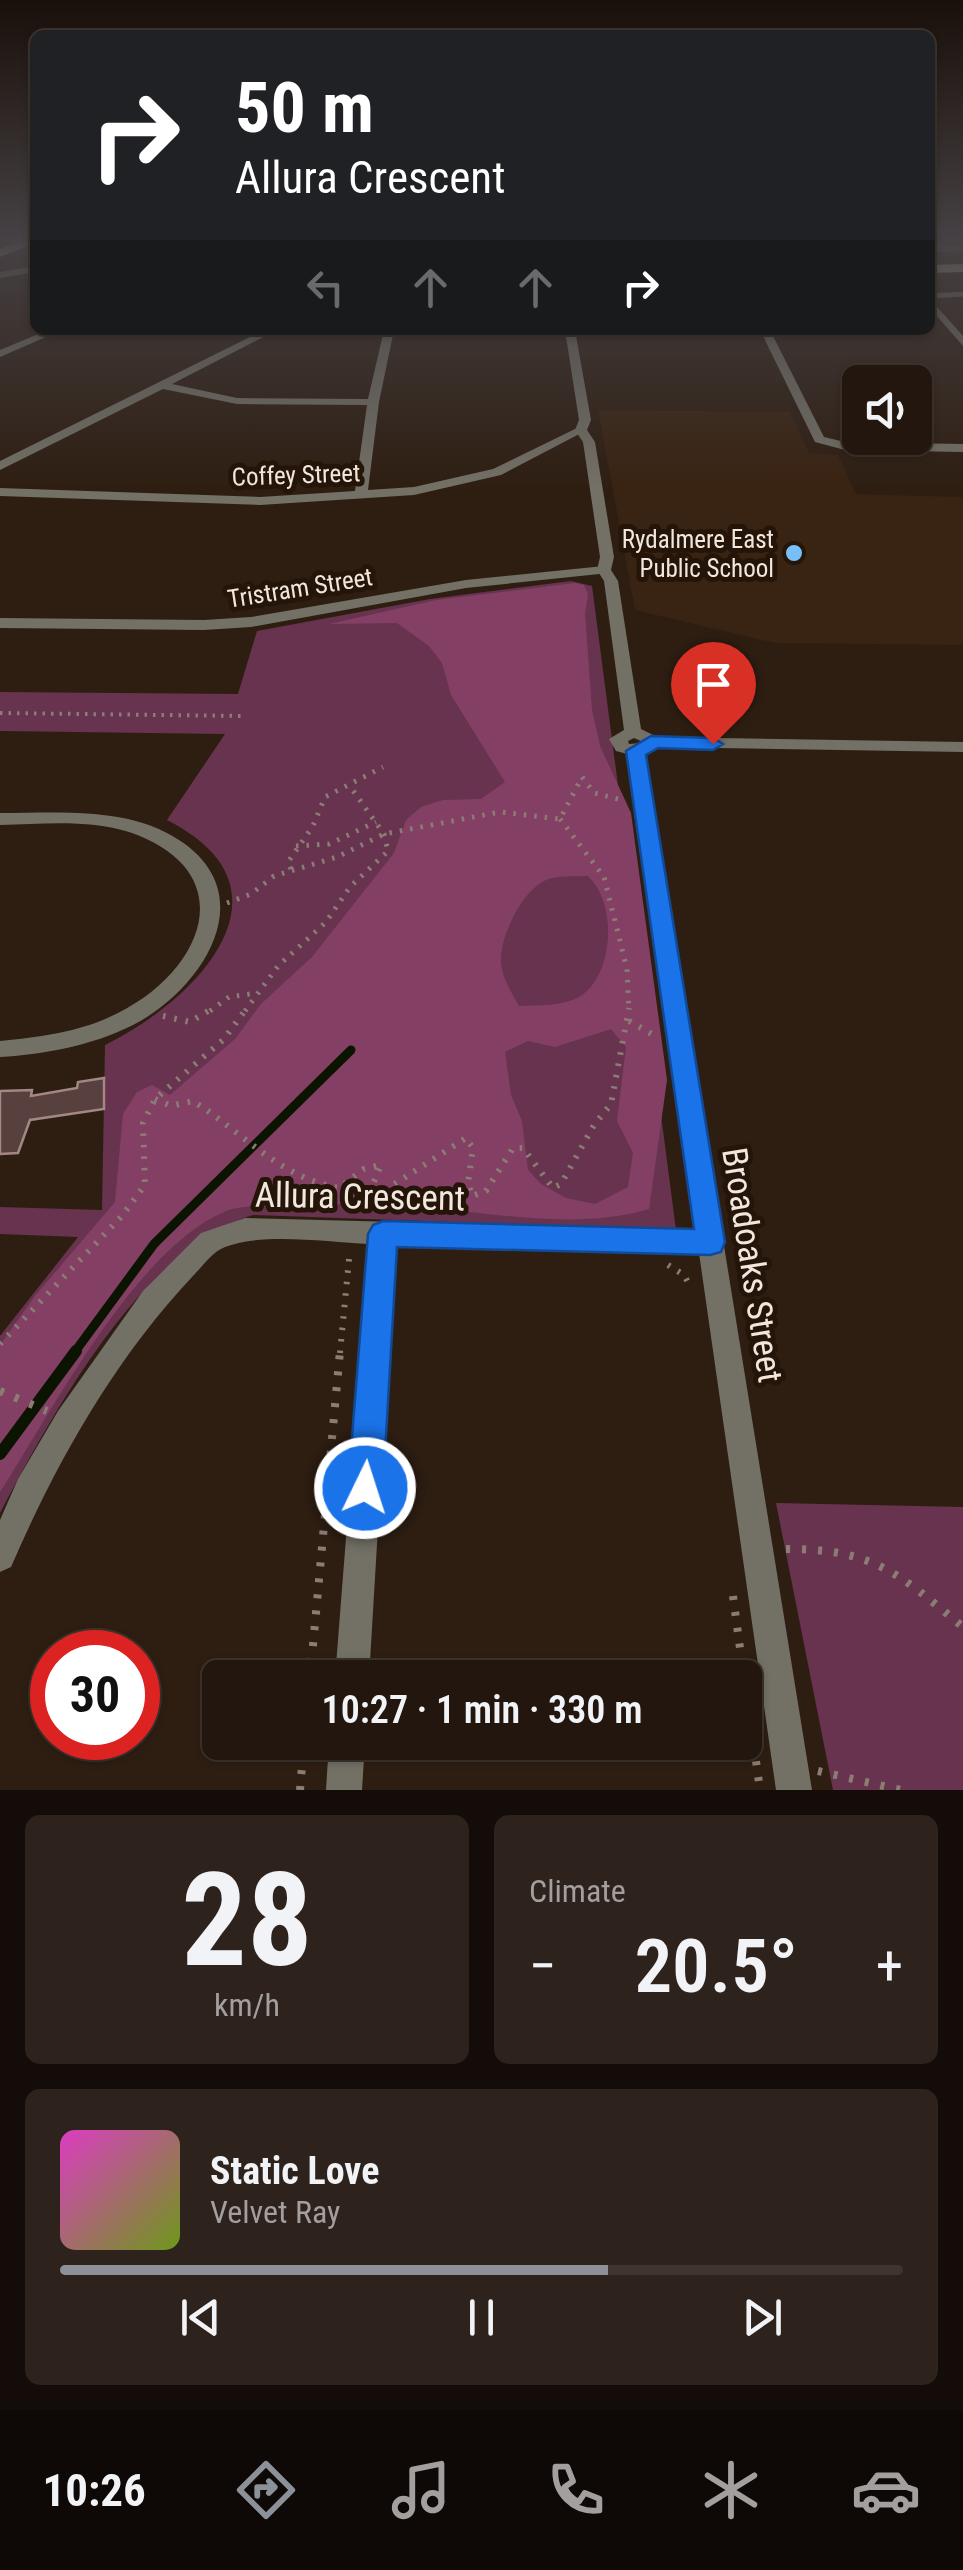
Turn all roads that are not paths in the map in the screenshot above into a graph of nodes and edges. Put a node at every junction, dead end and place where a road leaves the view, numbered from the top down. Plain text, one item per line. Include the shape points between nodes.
1 (947, 322) edge
2 (46, 335) edge
3 (262, 335) edge
4 (388, 335) edge
5 (571, 335) edge
6 (767, 335) edge
7 (963, 343) edge
8 (0, 354) edge
9 (160, 386) junction
10 (373, 402) junction
11 (581, 430) junction
12 (963, 448) edge
13 (0, 466) edge
14 (0, 492) edge
15 (361, 496) junction
16 (604, 570) junction
17 (0, 623) edge
18 (640, 742) junction
19 (963, 747) edge
20 (0, 819) edge
21 (0, 1049) edge
22 (383, 1234) junction
23 (710, 1242) junction
24 (0, 1556) edge
25 (353, 1660) edge
26 (346, 1760) edge
27 (792, 1778) edge
28 (344, 1790) edge

1 - 7 street
2 - 8 street
3 - 9 street
4 - 10 street
5 - 11 street, Broadoaks Street via 585,420
6 - 12 street via 815,435 845,446
9 - 10 street via 258,403
9 - 13 street
10 - 15 street
11 - 15 street, Coffey Street via 484,476
11 - 16 street, Broadoaks Street via 589,442
14 - 15 street, Coffey Street via 260,501
16 - 17 street, Tristram Street via 466,584 251,622
16 - 18 street, Broadoaks Street
18 - 19 street
18 - 23 street, Broadoaks Street via 642,804
20 - 21 street via 135,827 195,862 214,905 205,941 186,972 146,1008 95,1033
22 - 23 street, Allura Crescent
22 - 24 street, Allura Crescent via 246,1229 210,1242 153,1300 68,1420
22 - 25 street
23 - 27 street, Broadoaks Street
26 - 28 street

